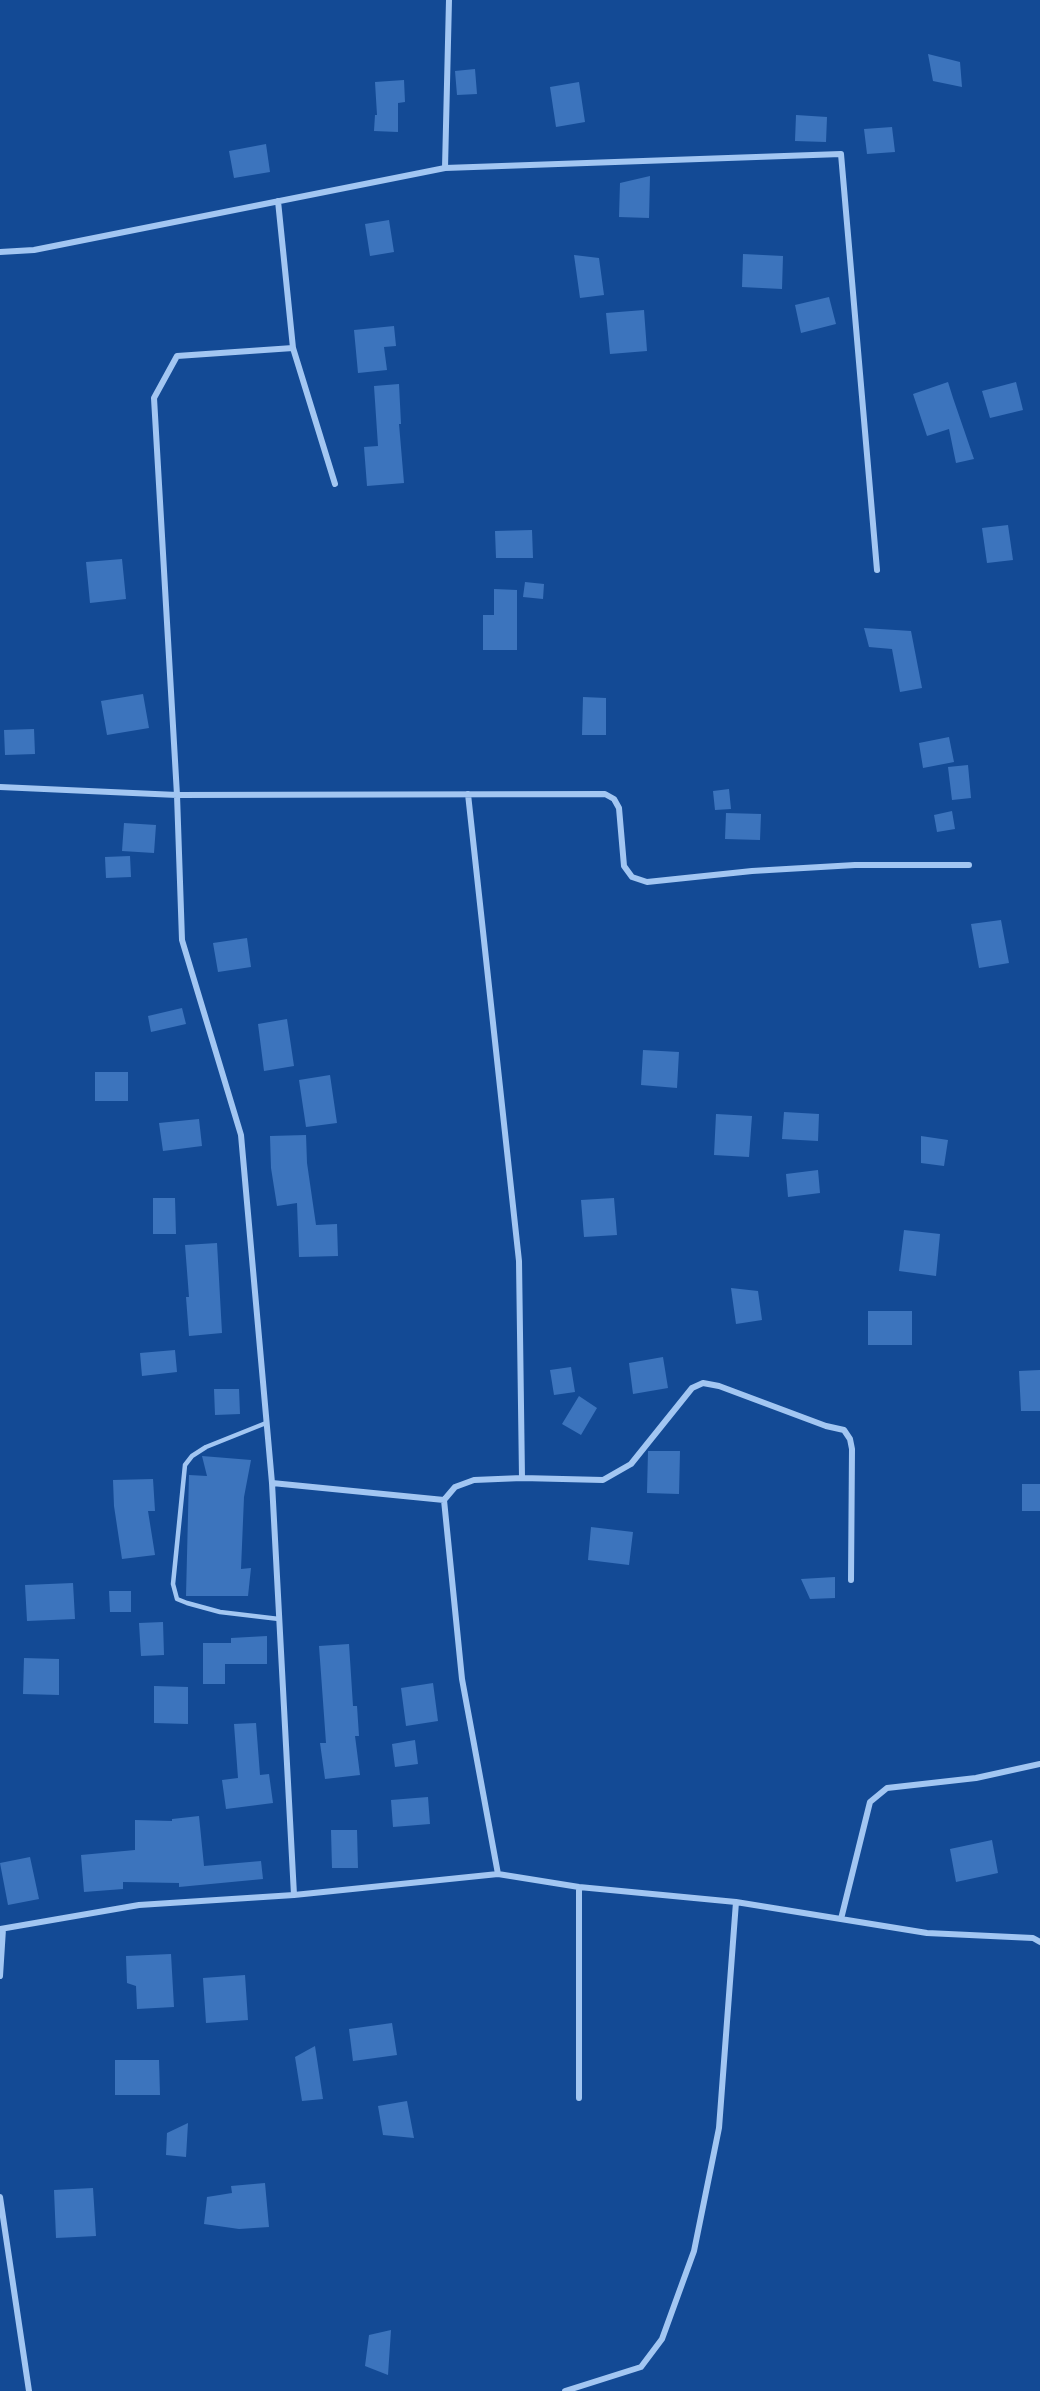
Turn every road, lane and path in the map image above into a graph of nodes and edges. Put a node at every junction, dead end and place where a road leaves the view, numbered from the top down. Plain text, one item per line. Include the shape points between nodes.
1 (449, 0) edge
2 (445, 168) junction
3 (278, 201) junction
4 (0, 252) edge
5 (292, 348) junction
6 (335, 484) dead end
7 (877, 570) dead end
8 (0, 787) edge
9 (468, 794) junction
10 (177, 795) junction
11 (969, 865) dead end
12 (266, 1423) junction
13 (522, 1479) junction
14 (272, 1483) junction
15 (444, 1500) junction
16 (851, 1580) dead end
17 (279, 1619) junction
18 (1040, 1764) edge
19 (498, 1874) junction
20 (579, 1887) junction
21 (294, 1895) junction
22 (736, 1902) junction
23 (842, 1919) junction
24 (1, 1929) edge
25 (1040, 1942) edge
26 (0, 1976) edge
27 (579, 2098) dead end
28 (0, 2197) edge
29 (29, 2391) edge
30 (565, 2391) edge

1 - 2 street
2 - 3 street
2 - 7 street via 840,154
3 - 4 street via 34,250
3 - 5 street
5 - 6 street
5 - 10 street via 177,356 154,399
8 - 10 street
9 - 10 street
9 - 11 street via 605,794 619,808 624,866 632,877 646,882 855,864
9 - 13 street via 519,1261
10 - 12 street via 182,940 242,1136
12 - 14 street
12 - 17 lane via 206,1447 185,1465 173,1584 177,1599 187,1604
13 - 15 street via 474,1480 455,1487
13 - 16 street via 610,1477 631,1464 692,1388 703,1383 719,1386 844,1430 852,1449
14 - 15 street
14 - 17 street
15 - 19 street via 462,1679
17 - 21 street
18 - 23 street via 976,1778 887,1788 870,1802
19 - 20 street
19 - 21 street
20 - 22 street
20 - 27 street
21 - 24 street via 139,1905
22 - 23 street
22 - 30 street via 719,2127 694,2251 662,2339 641,2367
23 - 25 street via 927,1933 1033,1938
24 - 26 street
28 - 29 street

